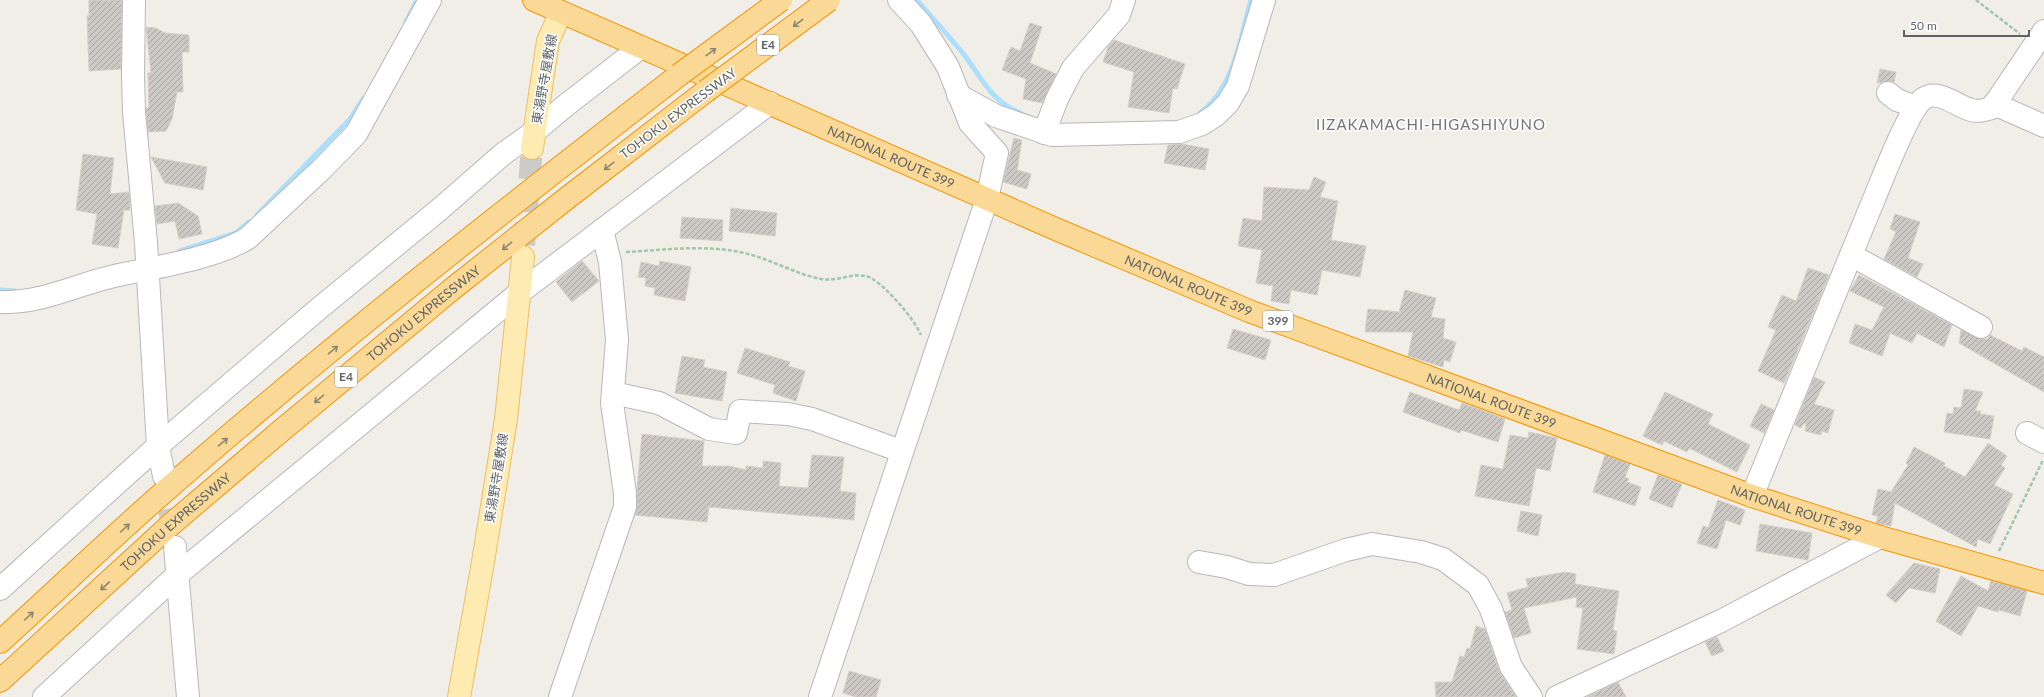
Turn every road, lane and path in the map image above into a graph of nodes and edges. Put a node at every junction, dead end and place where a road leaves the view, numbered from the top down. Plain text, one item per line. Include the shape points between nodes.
1 (134, 0) edge
2 (430, 0) edge
3 (534, 0) edge
4 (781, 0) edge
5 (829, 0) edge
6 (899, 0) edge
7 (1124, 0) edge
8 (1264, 0) edge
9 (1976, 0) edge
10 (561, 12) junction
11 (2040, 38) edge
12 (641, 48) junction
13 (1888, 93) dead end
14 (958, 95) junction
15 (770, 103) junction
16 (1994, 104) junction
17 (1916, 107) junction
18 (1047, 125) junction
19 (2044, 126) edge
20 (533, 140) junction
21 (987, 198) junction
22 (602, 230) junction
23 (608, 253) junction
24 (1851, 255) junction
25 (523, 257) tunnel mouth
26 (146, 267) junction
27 (519, 293) junction
28 (0, 302) edge
29 (1981, 328) dead end
30 (932, 362) junction
31 (613, 393) junction
32 (158, 446) junction
33 (901, 451) junction
34 (2044, 458) edge
35 (164, 476) tunnel mouth
36 (1752, 496) junction
37 (1880, 537) junction
38 (175, 547) tunnel mouth
39 (1199, 562) dead end
40 (1991, 568) junction
41 (177, 575) junction
42 (2044, 583) edge
43 (0, 589) edge
44 (0, 642) edge
45 (0, 681) edge
46 (44, 697) edge
47 (188, 697) edge
48 (459, 697) edge
49 (560, 697) edge
50 (820, 697) edge
51 (1531, 697) edge
52 (1557, 697) edge

1 - 26 street via 134,112
2 - 26 street via 356,134 322,169 248,238 237,245
3 - 10 highway, NATIONAL ROUTE 399 / 399
44 -> 4 highway, E4, bridge via 157,498 431,269 679,75
5 -> 45 highway, TOHOKU EXPRESSWAY / E4, bridge via 706,91 481,266 168,527
6 - 14 street via 921,24 948,67
7 - 18 street via 1119,15 1073,68
8 - 18 street via 1238,86 1228,103 1202,124 1179,132 1074,135
9 - 11 path
10 - 12 highway, NATIONAL ROUTE 399 / 399
10 - 20 main road, 東湯野寺屋敷線 via 548,42
11 - 16 street
12 - 15 highway, NATIONAL ROUTE 399 / 399
12 - 20 street via 565,106
13 - 17 street via 1897,100
14 - 18 street via 996,116
14 - 21 street via 970,123 997,153
15 - 21 highway, NATIONAL ROUTE 399 / 399
15 - 22 street
16 - 17 street via 1992,108 1981,111 1971,110 1938,95 1922,99
16 - 19 street
17 - 24 street
20 - 32 street via 503,154
21 - 30 street
21 - 36 highway, NATIONAL ROUTE 399 / 399 via 1249,311
22 - 23 street
22 - 27 street
23 - 30 path via 704,248 743,253 821,279 867,276 901,305 919,331
23 - 31 street via 618,340
24 - 29 street
24 - 36 street
25 - 27 main road, 東湯野寺屋敷線
26 - 28 street via 38,298
26 - 32 street
27 - 41 street
27 - 48 main road, 東湯野寺屋敷線 via 504,426
30 - 33 street
31 - 33 street via 659,403 709,429 736,433 740,411 788,414 812,419
31 - 49 street via 625,507
32 - 35 street
32 - 43 street
33 - 50 street
34 - 40 path
36 - 37 highway, NATIONAL ROUTE 399 / 399
37 - 40 highway, NATIONAL ROUTE 399 / 399
37 - 52 street via 1721,621
38 - 41 street
39 - 51 street via 1227,566 1248,574 1274,575 1346,550 1372,544 1421,552 1443,559 1478,585 1491,609 1511,667
40 - 42 highway, NATIONAL ROUTE 399 / 399
41 - 46 street
41 - 47 street

